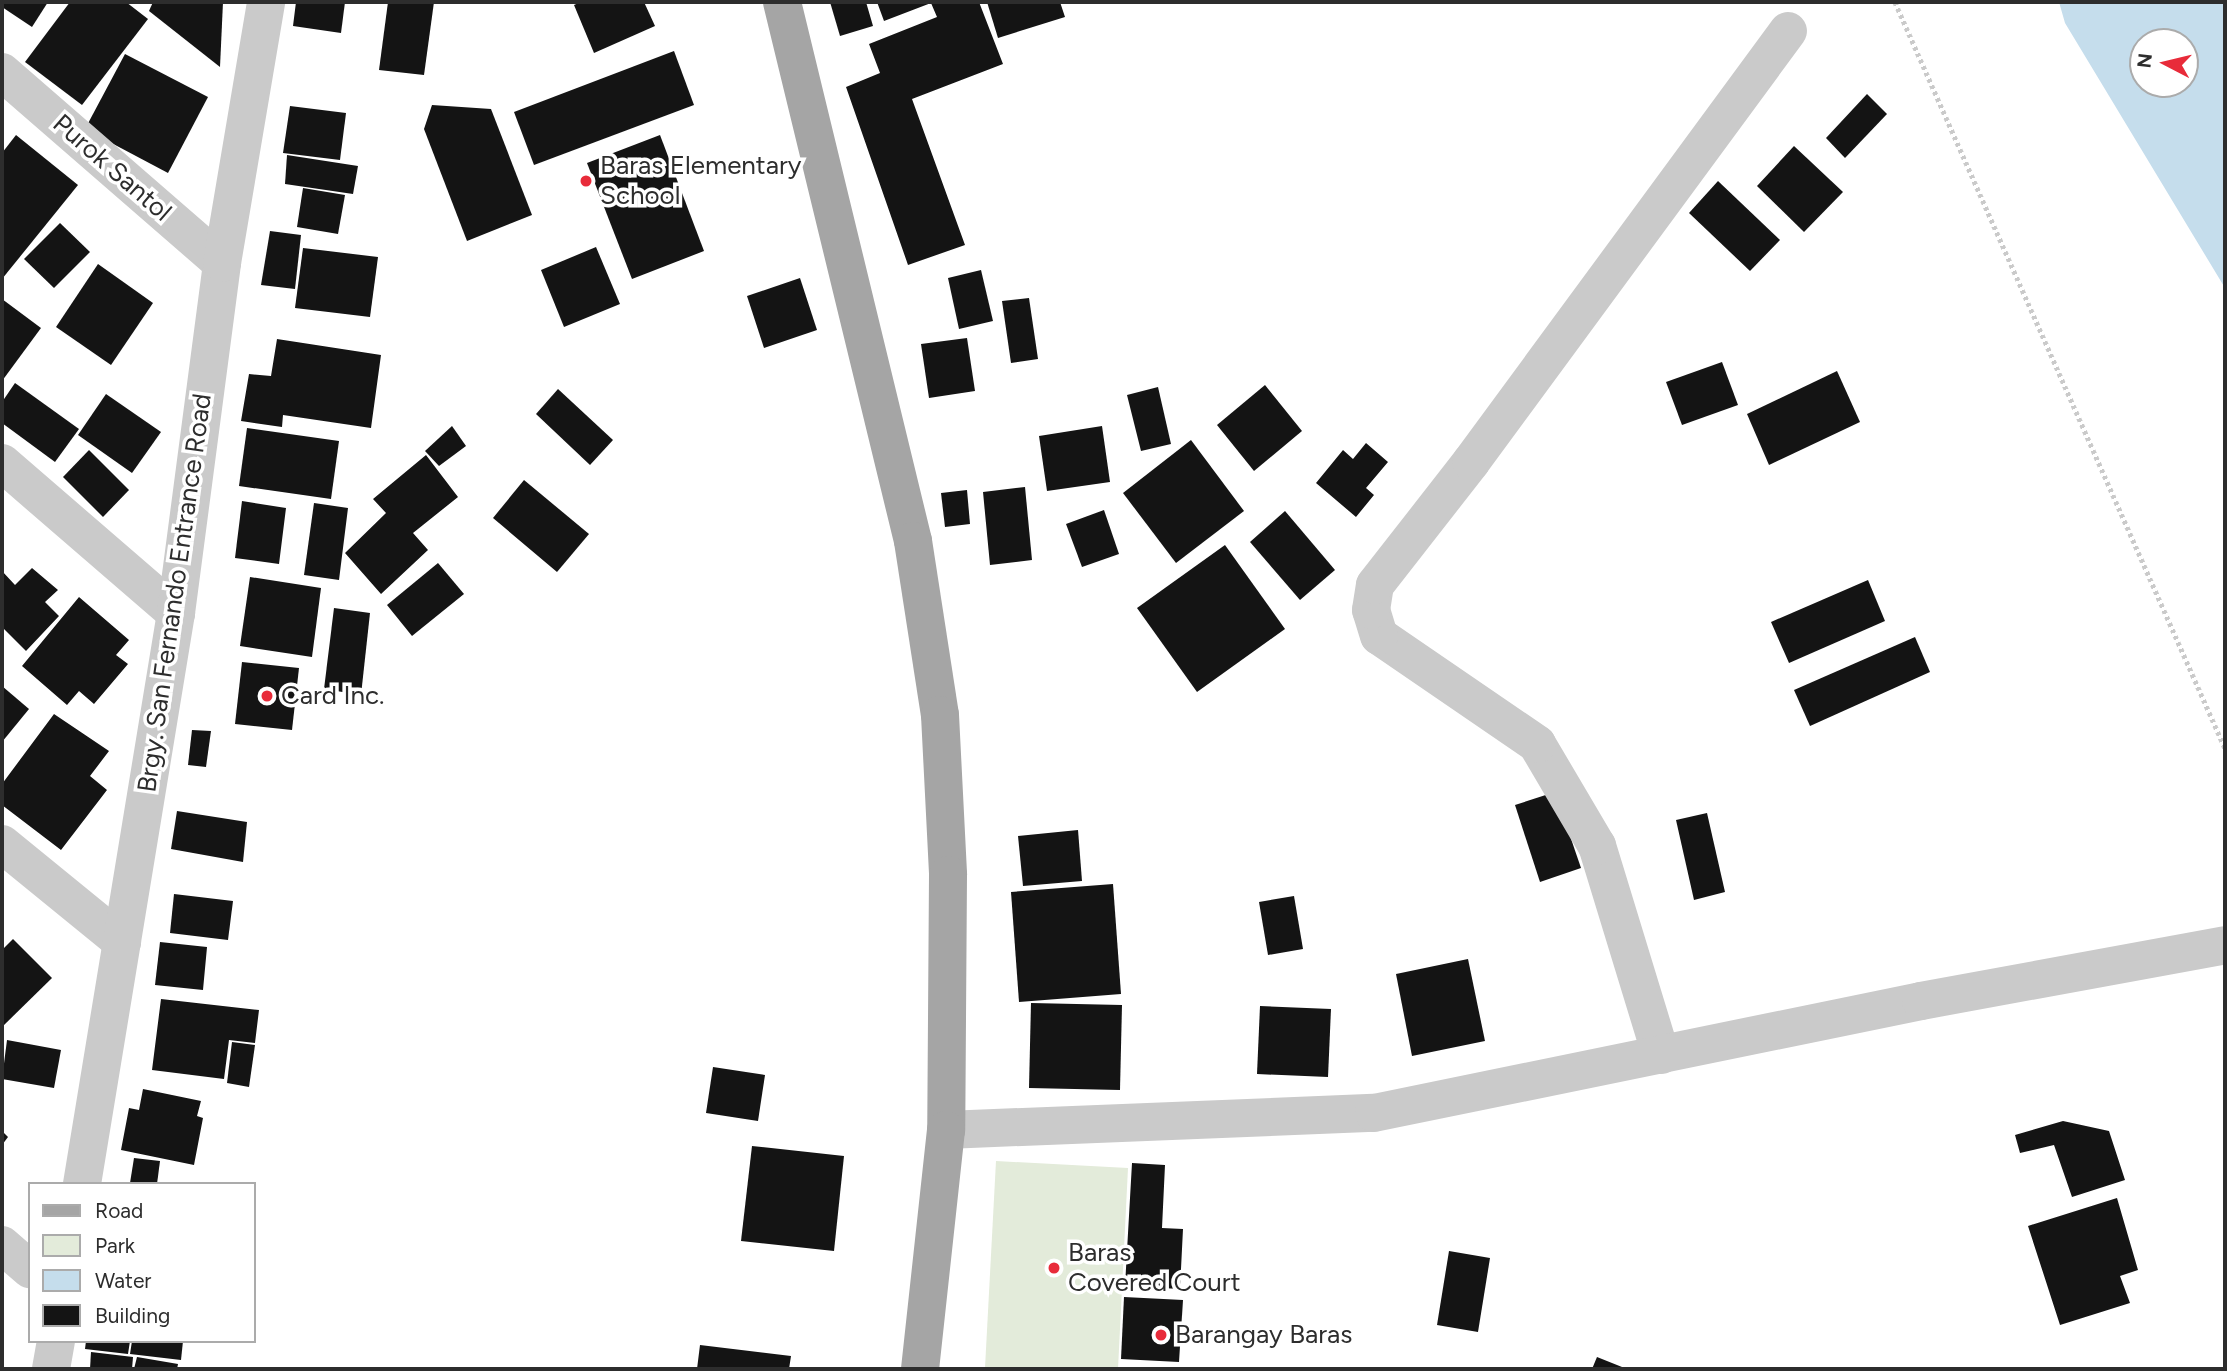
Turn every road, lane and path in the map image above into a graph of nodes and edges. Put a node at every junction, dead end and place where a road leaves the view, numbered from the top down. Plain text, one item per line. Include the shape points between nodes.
1 (266, 2) edge
2 (782, 2) edge
3 (1895, 2) edge
4 (1788, 32) dead end
5 (2, 72) edge
6 (222, 263) junction
7 (2, 463) edge
8 (176, 613) junction
9 (2225, 748) edge
10 (2, 844) edge
11 (122, 942) junction
12 (2225, 945) edge
13 (1661, 1055) junction
14 (946, 1130) junction
15 (82, 1182) edge
16 (2, 1245) edge
17 (28, 1267) edge
18 (56, 1343) edge
19 (51, 1369) edge
20 (920, 1369) edge

1 - 6 street, Brgy. San Fernando Entrance Road
2 - 14 main road via 913,541 940,715 948,875
3 - 9 path
4 - 13 street via 1375,585 1371,610 1379,636 1537,744 1597,846
5 - 6 street, Purok Santol
6 - 8 street, Brgy. San Fernando Entrance Road
7 - 8 street
8 - 11 street, Brgy. San Fernando Entrance Road
10 - 11 street
11 - 15 street, Brgy. San Fernando Entrance Road
12 - 13 street
13 - 14 street via 1374,1113
14 - 20 main road
16 - 17 street
18 - 19 street

